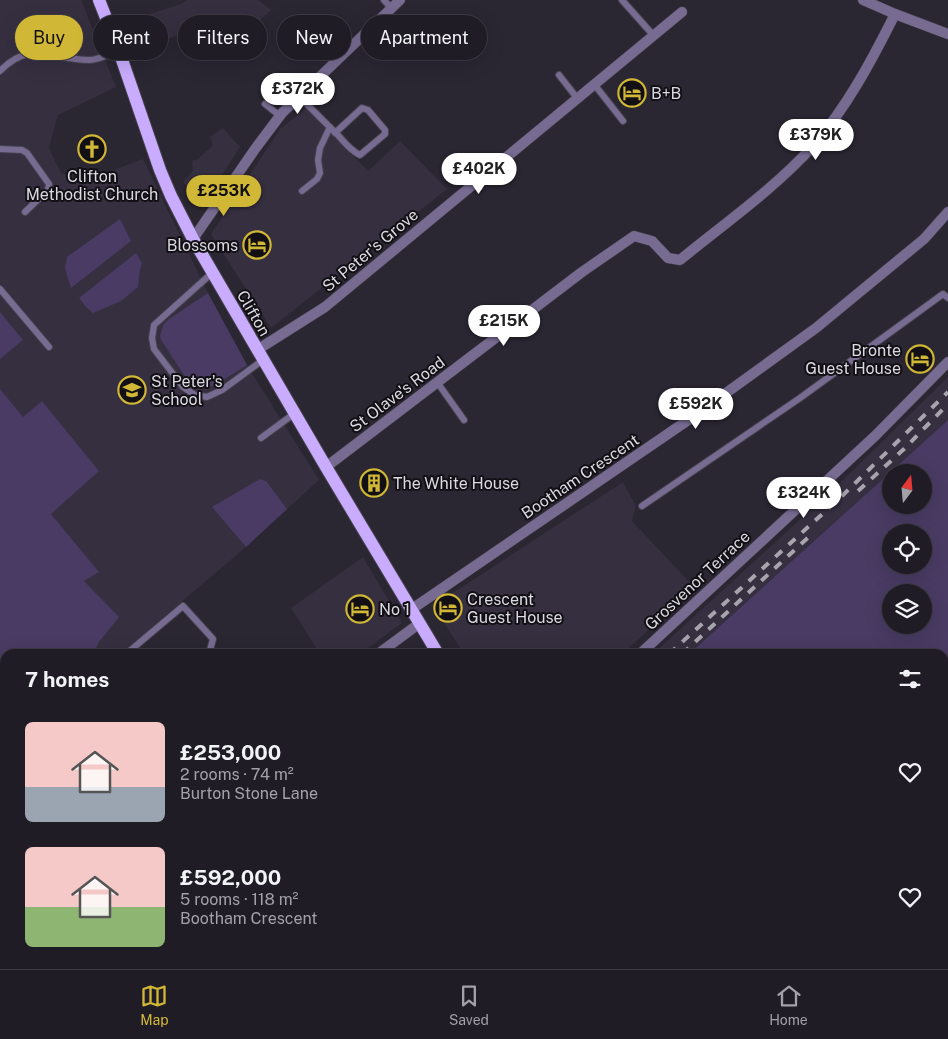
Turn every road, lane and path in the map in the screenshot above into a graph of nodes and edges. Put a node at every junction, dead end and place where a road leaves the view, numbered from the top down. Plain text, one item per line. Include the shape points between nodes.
1 (99, 0) edge
2 (384, 0) edge
3 (400, 0) edge
4 (622, 0) edge
5 (863, 0) edge
6 (392, 8) junction
7 (682, 12) dead end
8 (895, 14) junction
9 (105, 15) edge
10 (948, 34) edge
11 (654, 36) junction
12 (93, 59) edge
13 (122, 60) edge
14 (0, 71) edge
15 (560, 75) dead end
16 (594, 84) junction
17 (290, 87) dead end
18 (300, 97) junction
19 (577, 98) junction
20 (265, 104) dead end
21 (280, 116) junction
22 (623, 121) dead end
23 (330, 127) junction
24 (335, 133) junction
25 (0, 149) edge
26 (302, 192) dead end
27 (25, 212) dead end
28 (948, 212) edge
29 (193, 239) junction
30 (212, 273) junction
31 (0, 289) edge
32 (948, 298) edge
33 (49, 347) dead end
34 (260, 355) junction
35 (948, 362) edge
36 (437, 382) junction
37 (295, 414) junction
38 (464, 420) dead end
39 (261, 438) dead end
40 (326, 466) junction
41 (642, 506) dead end
42 (412, 609) junction
43 (420, 623) junction
44 (132, 649) edge
45 (210, 649) edge
46 (385, 649) edge
47 (435, 649) edge
48 (645, 649) edge

1 - 9 main road, Clifton
2 - 6 lane
3 - 6 street
4 - 11 lane
5 - 8 street
6 - 18 street
7 - 11 street, St Peter's Grove
8 - 10 street
8 - 36 street, St Olave's Road via 847,101 813,146 776,182 680,260 668,258 652,241 634,236
11 - 16 street, St Peter's Grove
12 - 14 lane via 36,52
13 - 29 main road, Clifton via 160,170
15 - 19 lane
16 - 19 street, St Peter's Grove
16 - 22 lane
17 - 18 lane
18 - 21 street
18 - 23 lane
19 - 34 street, St Peter's Grove via 325,307
20 - 21 lane
21 - 29 street via 254,148
23 - 24 lane
23 - 26 lane via 320,148 320,173
24 - 24 lane via 362,108 368,110 385,130 385,134 360,155
25 - 27 lane via 27,152 48,184 48,190
28 - 42 street, Bootham Crescent via 924,239 816,328 697,414
29 - 30 main road, Clifton
30 - 34 main road, Clifton
30 - 34 lane via 154,325 154,349 183,387 195,395 207,396 222,390
31 - 33 lane
32 - 41 lane via 943,294 800,398
34 - 37 main road, Clifton
35 - 48 street, Grosvenor Terrace via 875,436
36 - 38 lane
36 - 40 street, St Olave's Road
37 - 39 lane
37 - 40 main road, Clifton
40 - 42 main road, Clifton
42 - 43 main road, Clifton
43 - 46 street
43 - 47 main road, Clifton
44 - 45 lane via 183,606 213,639

